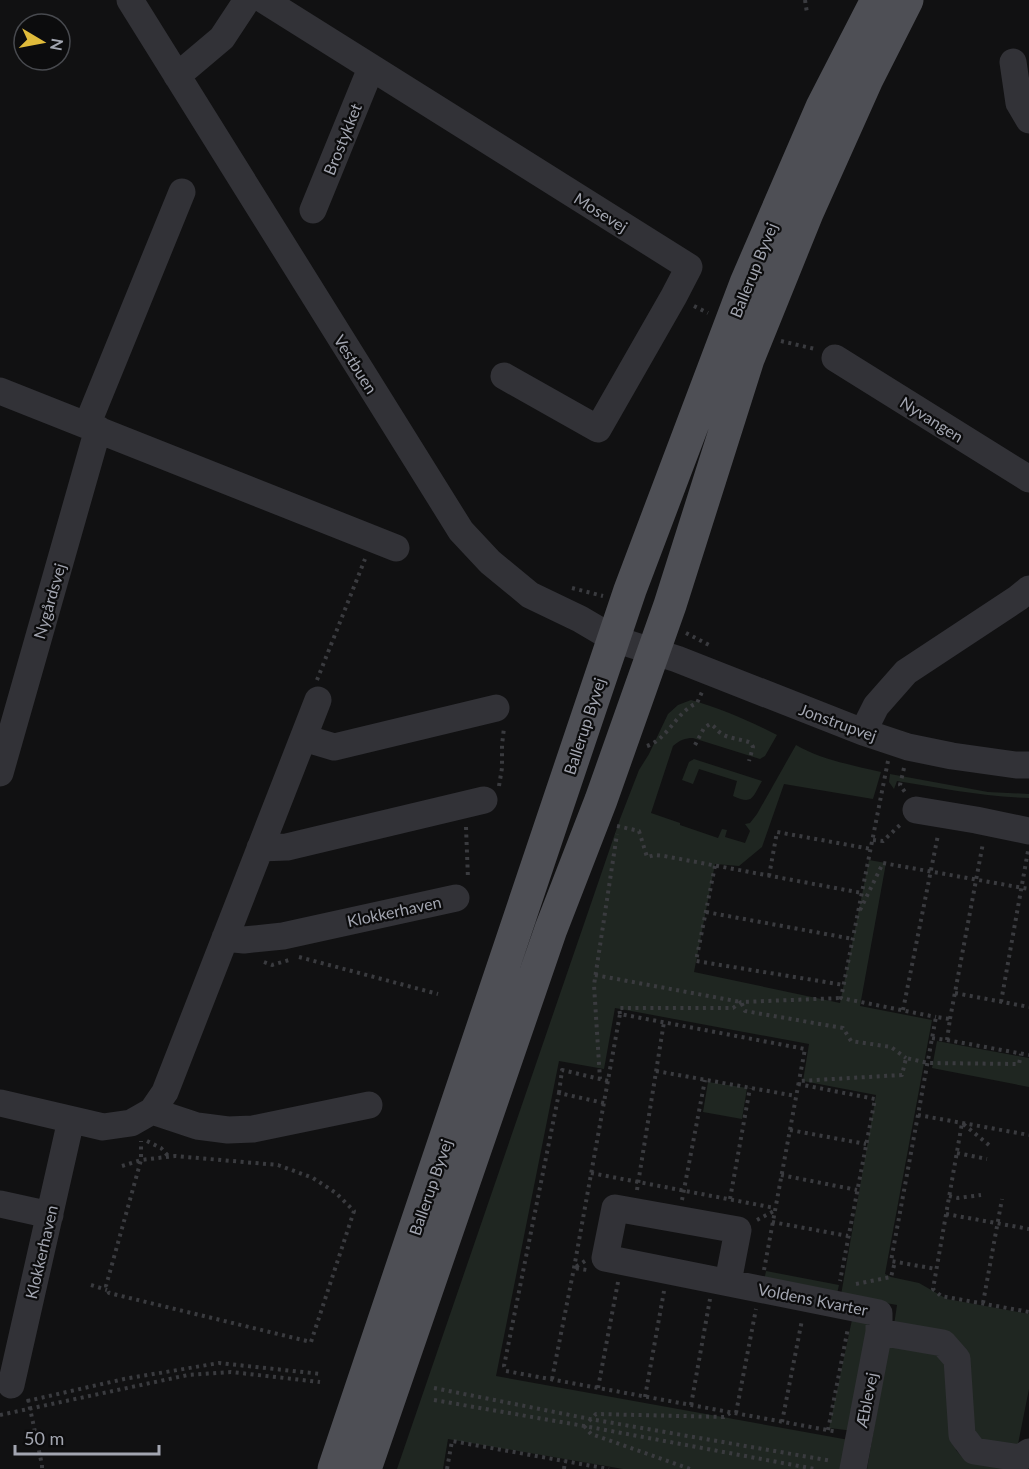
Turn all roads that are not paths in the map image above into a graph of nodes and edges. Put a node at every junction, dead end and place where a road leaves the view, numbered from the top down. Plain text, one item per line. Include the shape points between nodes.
1 (130, 0) edge
2 (247, 0) edge
3 (264, 0) edge
4 (877, 0) edge
5 (907, 0) edge
6 (1013, 62) dead end
7 (371, 68) junction
8 (177, 76) junction
9 (1029, 120) edge
10 (182, 192) dead end
11 (313, 210) dead end
12 (835, 358) dead end
13 (504, 376) dead end
14 (0, 391) edge
15 (92, 427) junction
16 (1029, 479) edge
17 (385, 543) road end
18 (1029, 589) edge
19 (614, 639) junction
20 (654, 652) junction
21 (318, 700) road end
22 (496, 708) road end
23 (863, 732) junction
24 (304, 738) junction
25 (1029, 765) edge
26 (0, 772) edge
27 (475, 802) road end
28 (916, 810) road end
29 (1029, 831) edge
30 (260, 848) junction
31 (456, 898) road end
32 (225, 938) junction
33 (0, 1103) edge
34 (369, 1105) dead end
35 (152, 1111) junction
36 (71, 1120) junction
37 (0, 1204) edge
38 (50, 1215) junction
39 (721, 1281) junction
40 (879, 1332) junction
41 (15, 1394) road end
42 (1029, 1452) edge
43 (851, 1453) edge
44 (334, 1469) edge
45 (365, 1469) edge

1 - 8 street, Vestbuen
2 - 8 street via 222,38
3 - 7 street, Mosevej
4 - 19 main road, Ballerup Byvej via 822,108 746,283
5 - 20 main road, Ballerup Byvej via 811,202 748,358
6 - 9 street via 1019,103
7 - 11 street, Brostykket
7 - 13 street, Mosevej via 689,267 598,429
8 - 19 street, Vestbuen via 461,531 490,562 530,595
10 - 15 street, Nygårdsvej
12 - 16 street, Nyvangen
14 - 15 street
15 - 17 street
15 - 26 street, Nygårdsvej
18 - 23 street via 906,672 876,706
19 - 20 street, Vestbuen
19 - 44 main road, Ballerup Byvej
20 - 23 street, Jonstrupvej
20 - 45 main road, Ballerup Byvej via 551,929
21 - 24 street
22 - 24 street via 334,747
23 - 25 street, Jonstrupvej via 952,756
24 - 30 street
27 - 30 street via 287,847
28 - 29 street
30 - 32 street
31 - 32 street, Klokkerhaven via 283,936
32 - 35 street via 165,1092
33 - 36 street
34 - 35 street via 228,1131 197,1126
35 - 36 street via 131,1123 103,1127
36 - 38 street, Klokkerhaven
37 - 38 street
38 - 41 street, Klokkerhaven
39 - 39 street, Voldens Kvarter via 738,1230 615,1208 605,1258
39 - 40 street, Voldens Kvarter via 879,1312
40 - 42 street via 943,1343 957,1359 963,1435 974,1451 1020,1458
40 - 43 street, Æblevej

